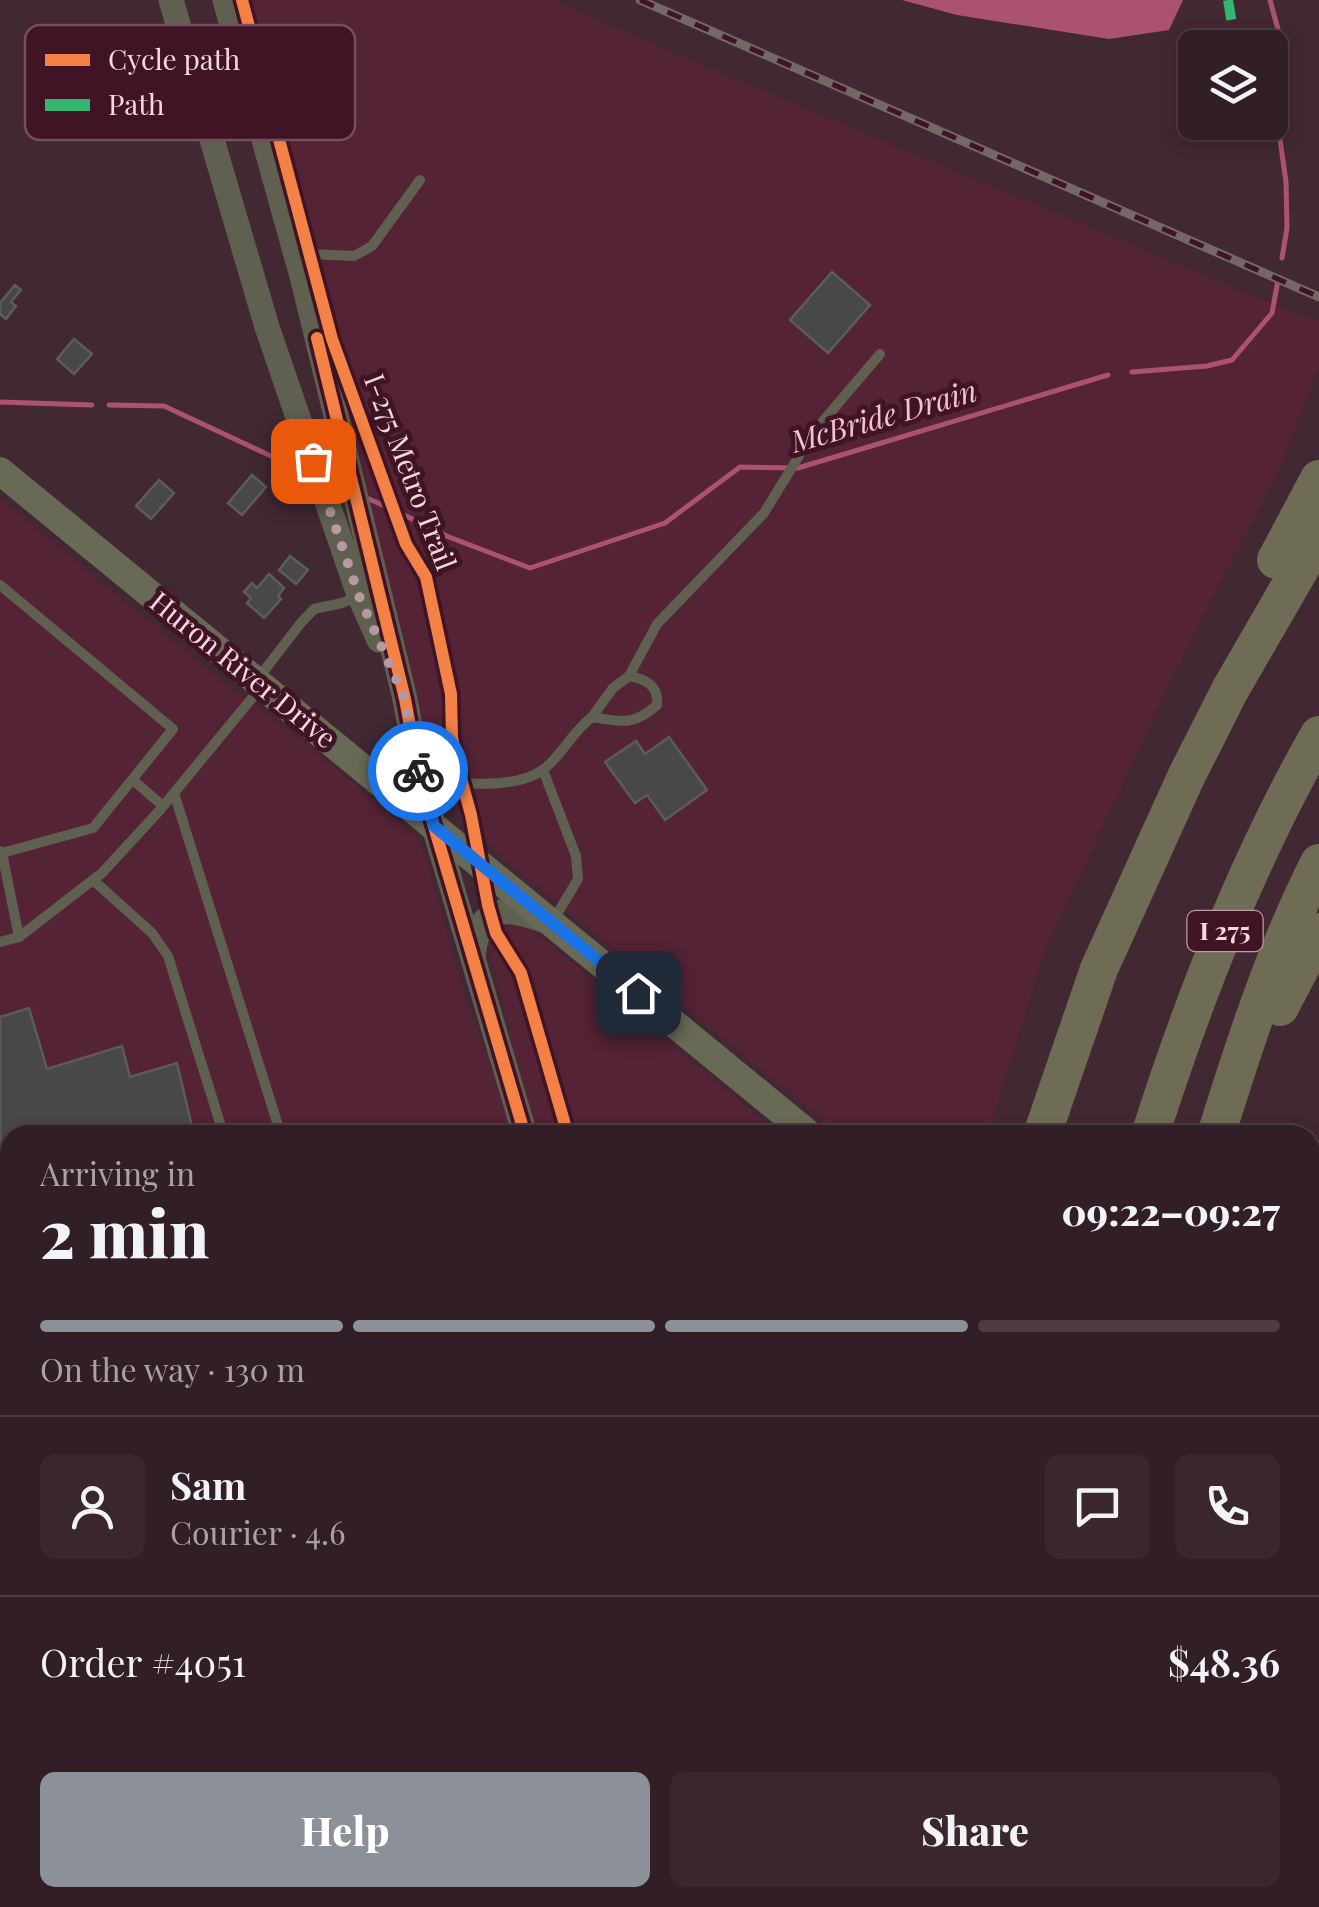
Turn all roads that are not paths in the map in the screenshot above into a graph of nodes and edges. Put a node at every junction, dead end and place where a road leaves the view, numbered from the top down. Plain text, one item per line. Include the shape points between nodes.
1 (171, 0) edge
2 (225, 0) edge
3 (178, 25) edge
4 (232, 25) edge
5 (212, 140) edge
6 (264, 140) edge
7 (420, 180) dead end
8 (303, 280) junction
9 (880, 354) dead end
10 (0, 471) edge
11 (1319, 478) edge
12 (1319, 536) edge
13 (0, 585) edge
14 (359, 596) junction
15 (630, 676) junction
16 (259, 683) junction
17 (405, 699) junction
18 (592, 717) junction
19 (1319, 735) edge
20 (543, 770) junction
21 (420, 779) junction
22 (133, 780) junction
23 (174, 792) junction
24 (163, 806) junction
25 (434, 826) junction
26 (1, 852) edge
27 (1319, 863) edge
28 (1142, 874) junction
29 (93, 880) junction
30 (552, 922) junction
31 (1319, 932) edge
32 (19, 936) junction
33 (0, 942) edge
34 (473, 957) junction
35 (220, 1122) dead end
36 (279, 1125) edge
37 (523, 1125) edge
38 (798, 1125) edge
39 (1045, 1125) edge
40 (1153, 1125) edge
41 (1219, 1125) edge
42 (1235, 1125) edge

1 - 3 street
2 - 4 street
5 - 14 street
6 - 8 street
7 - 8 lane via 372,246 354,256 309,254
8 - 17 street
9 - 15 lane via 813,433 764,514 657,624
10 - 16 main road, Huron River Drive
11 - 28 highway via 1152,800
12 - 28 highway via 1230,690
13 - 22 lane via 173,729
14 - 16 lane via 314,610
14 - 17 street
15 - 18 lane
15 - 18 lane via 652,684 658,705 629,722
16 - 23 lane
16 - 25 main road, Huron River Drive
17 - 21 street
18 - 20 lane
19 - 40 highway, I 275 via 1212,960
20 - 21 lane via 514,782
20 - 30 lane via 578,878
21 - 25 street
22 - 24 lane
22 - 26 lane via 93,828
23 - 24 lane
23 - 36 lane
24 - 29 lane
25 - 30 main road, Huron River Drive
25 - 34 street
26 - 32 lane
27 - 41 highway via 1273,964
28 - 39 highway via 1099,969
29 - 32 lane
29 - 35 lane via 168,956
30 - 34 street via 511,910 495,913 478,932
30 - 38 main road, Huron River Drive
31 - 42 highway via 1286,992
32 - 33 lane
34 - 37 street

